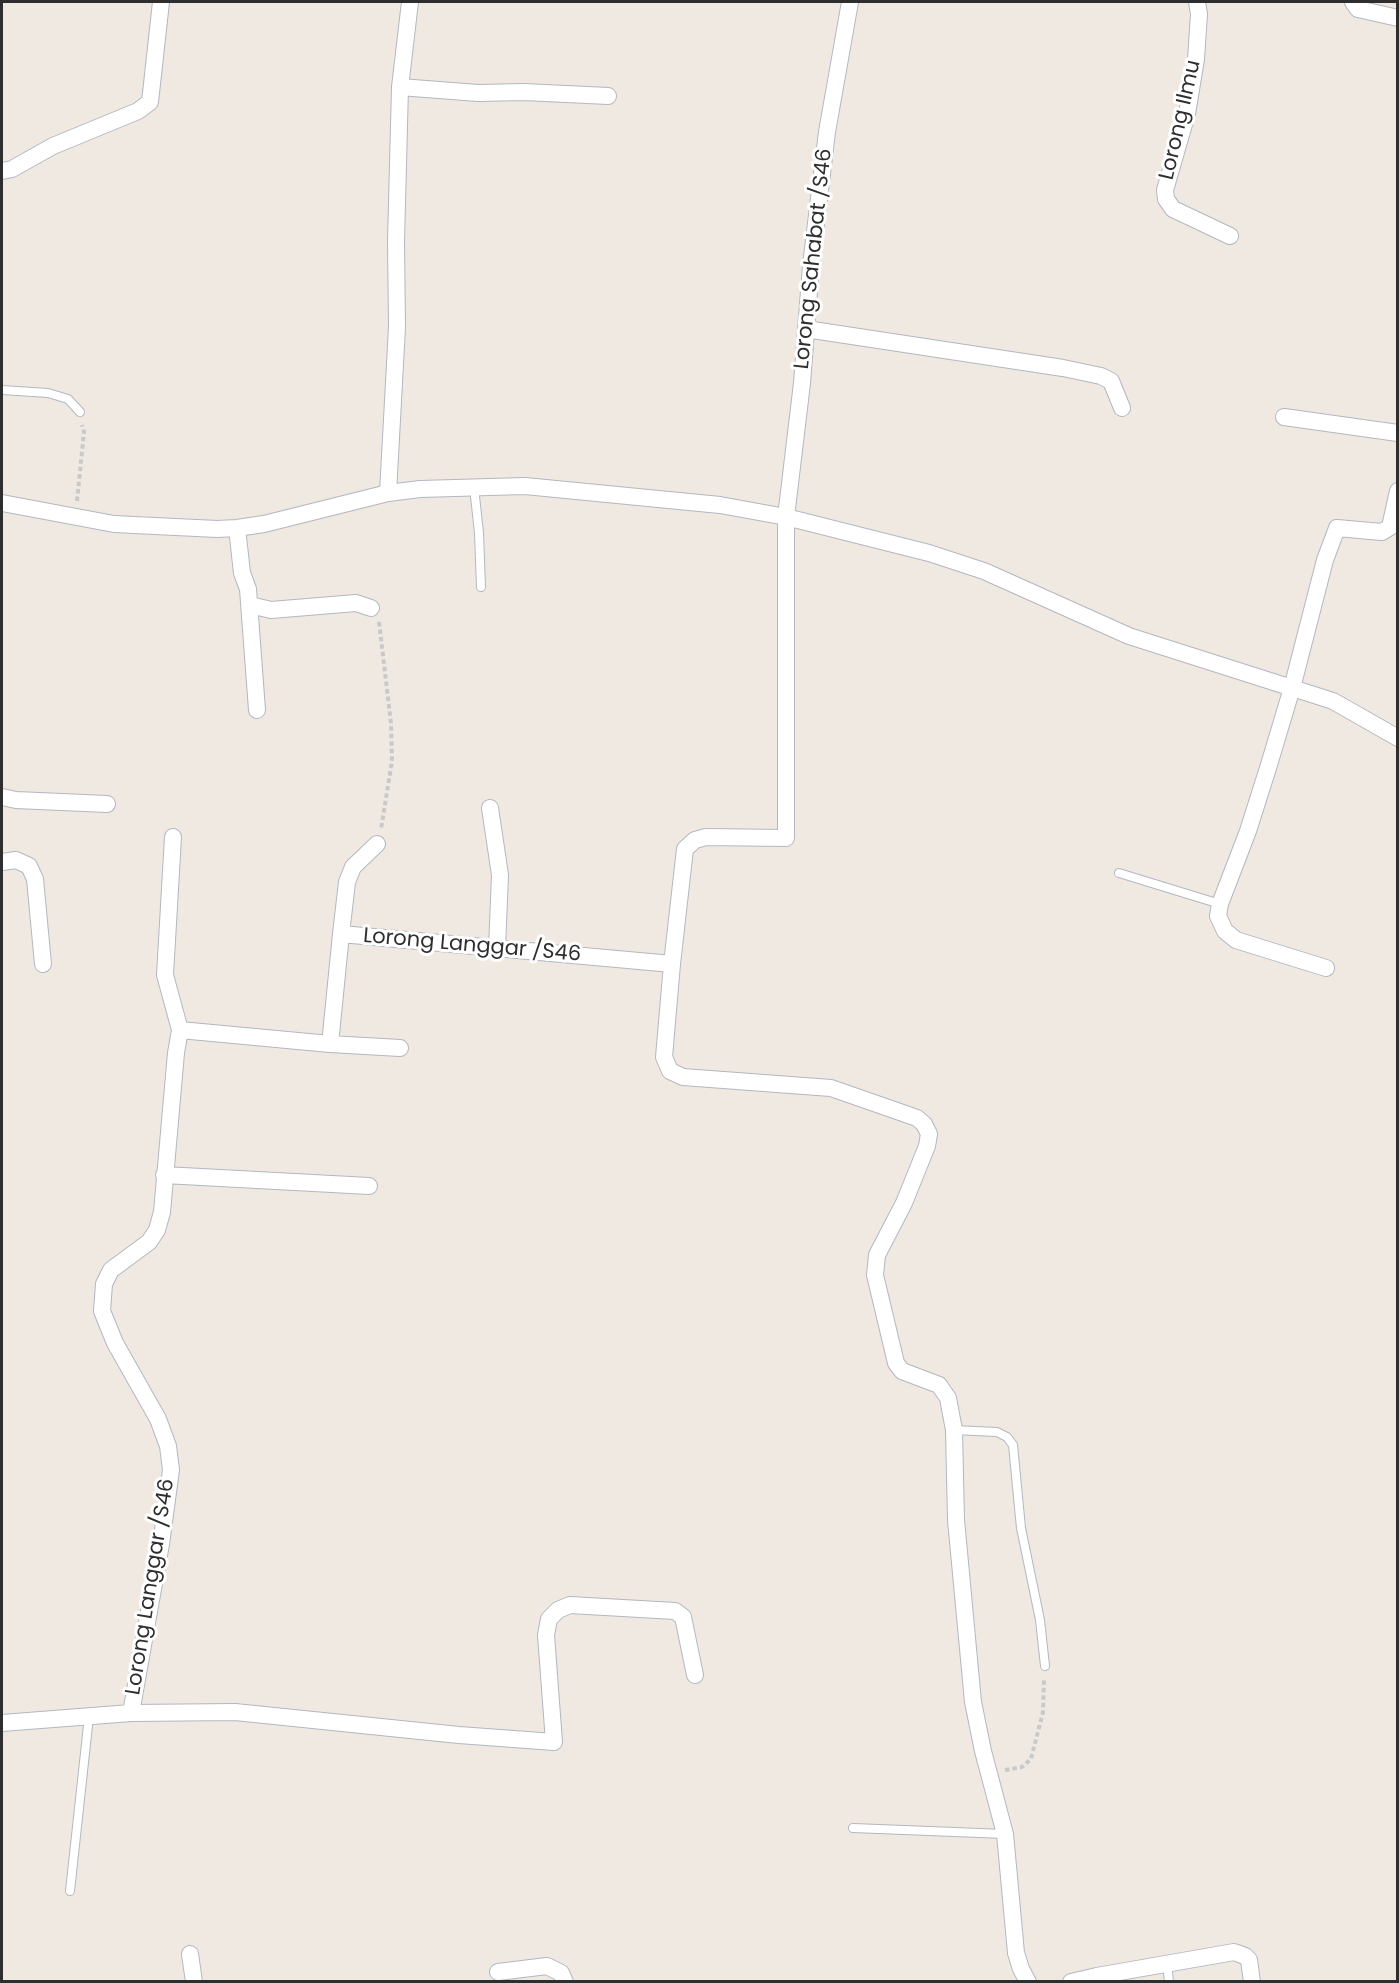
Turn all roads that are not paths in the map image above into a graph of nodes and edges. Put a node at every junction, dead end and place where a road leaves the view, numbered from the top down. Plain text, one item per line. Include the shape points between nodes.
1 (161, 2) edge
2 (410, 2) edge
3 (850, 2) edge
4 (1197, 2) edge
5 (1353, 2) edge
6 (1398, 18) edge
7 (400, 87) junction
8 (608, 96) dead end
9 (2, 171) edge
10 (1230, 236) dead end
11 (806, 329) junction
12 (2, 390) edge
13 (1122, 408) dead end
14 (80, 412) road end
15 (1284, 417) dead end
16 (1398, 433) edge
17 (474, 487) junction
18 (1398, 491) edge
19 (388, 494) junction
20 (2, 503) edge
21 (786, 517) junction
22 (237, 528) junction
23 (481, 587) dead end
24 (250, 605) junction
25 (371, 608) road end
26 (1292, 688) junction
27 (257, 710) dead end
28 (1398, 738) edge
29 (2, 797) edge
30 (107, 804) dead end
31 (490, 808) dead end
32 (173, 837) dead end
33 (377, 844) road end
34 (2, 862) edge
35 (1119, 873) dead end
36 (1220, 904) junction
37 (341, 934) junction
38 (497, 948) junction
39 (43, 964) dead end
40 (672, 964) junction
41 (1326, 968) dead end
42 (180, 1030) junction
43 (330, 1044) junction
44 (400, 1048) dead end
45 (164, 1175) junction
46 (369, 1186) dead end
47 (954, 1430) junction
48 (1045, 1666) road end
49 (695, 1675) dead end
50 (131, 1713) junction
51 (88, 1716) junction
52 (2, 1723) edge
53 (853, 1828) dead end
54 (1005, 1834) junction
55 (70, 1891) dead end
56 (190, 1954) dead end
57 (1167, 1964) junction
58 (498, 1972) dead end
59 (1097, 1979) edge
60 (194, 1982) edge
61 (565, 1982) edge
62 (1028, 1982) edge
63 (1071, 1982) edge
64 (1169, 1982) edge
65 (1252, 1982) edge

1 - 9 street via 150,102 138,111
2 - 7 street
3 - 11 street, Lorong Sahabat /S46 via 827,132
4 - 10 street, Lorong Ilmu via 1196,59 1166,198 1173,209
5 - 6 street via 1358,9
7 - 8 street
7 - 19 street via 397,327
11 - 13 street via 1101,376 1111,381
11 - 21 street, Lorong Sahabat /S46
12 - 14 lane via 48,393 68,399
15 - 16 street
17 - 19 street
17 - 21 street via 557,489 720,505
17 - 23 lane
18 - 26 street via 1390,527 1382,532 1337,528
19 - 22 street
20 - 22 street via 114,524
21 - 26 street via 984,571 1129,636
21 - 40 street via 786,838 706,837 685,849
22 - 24 street
24 - 25 street via 271,610 356,603
24 - 27 street
26 - 28 street via 1333,701
26 - 36 street via 1248,831
29 - 30 street
31 - 38 street via 500,875
32 - 42 street via 165,975
33 - 37 street via 353,867 346,882
34 - 39 street via 16,860 29,866 35,879
35 - 36 lane
36 - 41 street via 1218,916 1225,931 1236,940
37 - 38 street, Lorong Langgar /S46
37 - 43 street, Lorong Langgar /S46
38 - 40 street, Lorong Langgar /S46
40 - 47 street via 664,1055 666,1065 676,1076 831,1088 917,1118 924,1124 927,1146 904,1203 881,1244 875,1275 896,1363 902,1371 943,1389
42 - 43 street
42 - 45 street, Lorong Langgar /S46
43 - 44 street
45 - 46 street
45 - 50 street, Lorong Langgar /S46 via 157,1230 149,1242 111,1270 104,1284 102,1311 115,1343 158,1419 168,1446 171,1470
47 - 48 lane via 998,1432 1013,1445 1021,1528
47 - 54 street via 956,1520 973,1702
49 - 50 street via 683,1617 675,1611 570,1605 549,1618 546,1635 554,1742 235,1712
50 - 51 street, Lorong Langgar /S46
51 - 52 street, Lorong Langgar /S46
51 - 55 lane
53 - 54 lane
54 - 62 street via 1016,1953
56 - 60 street
57 - 59 street
57 - 64 lane
57 - 65 street via 1240,1953 1249,1960
58 - 61 street via 547,1965 556,1969
59 - 63 street

